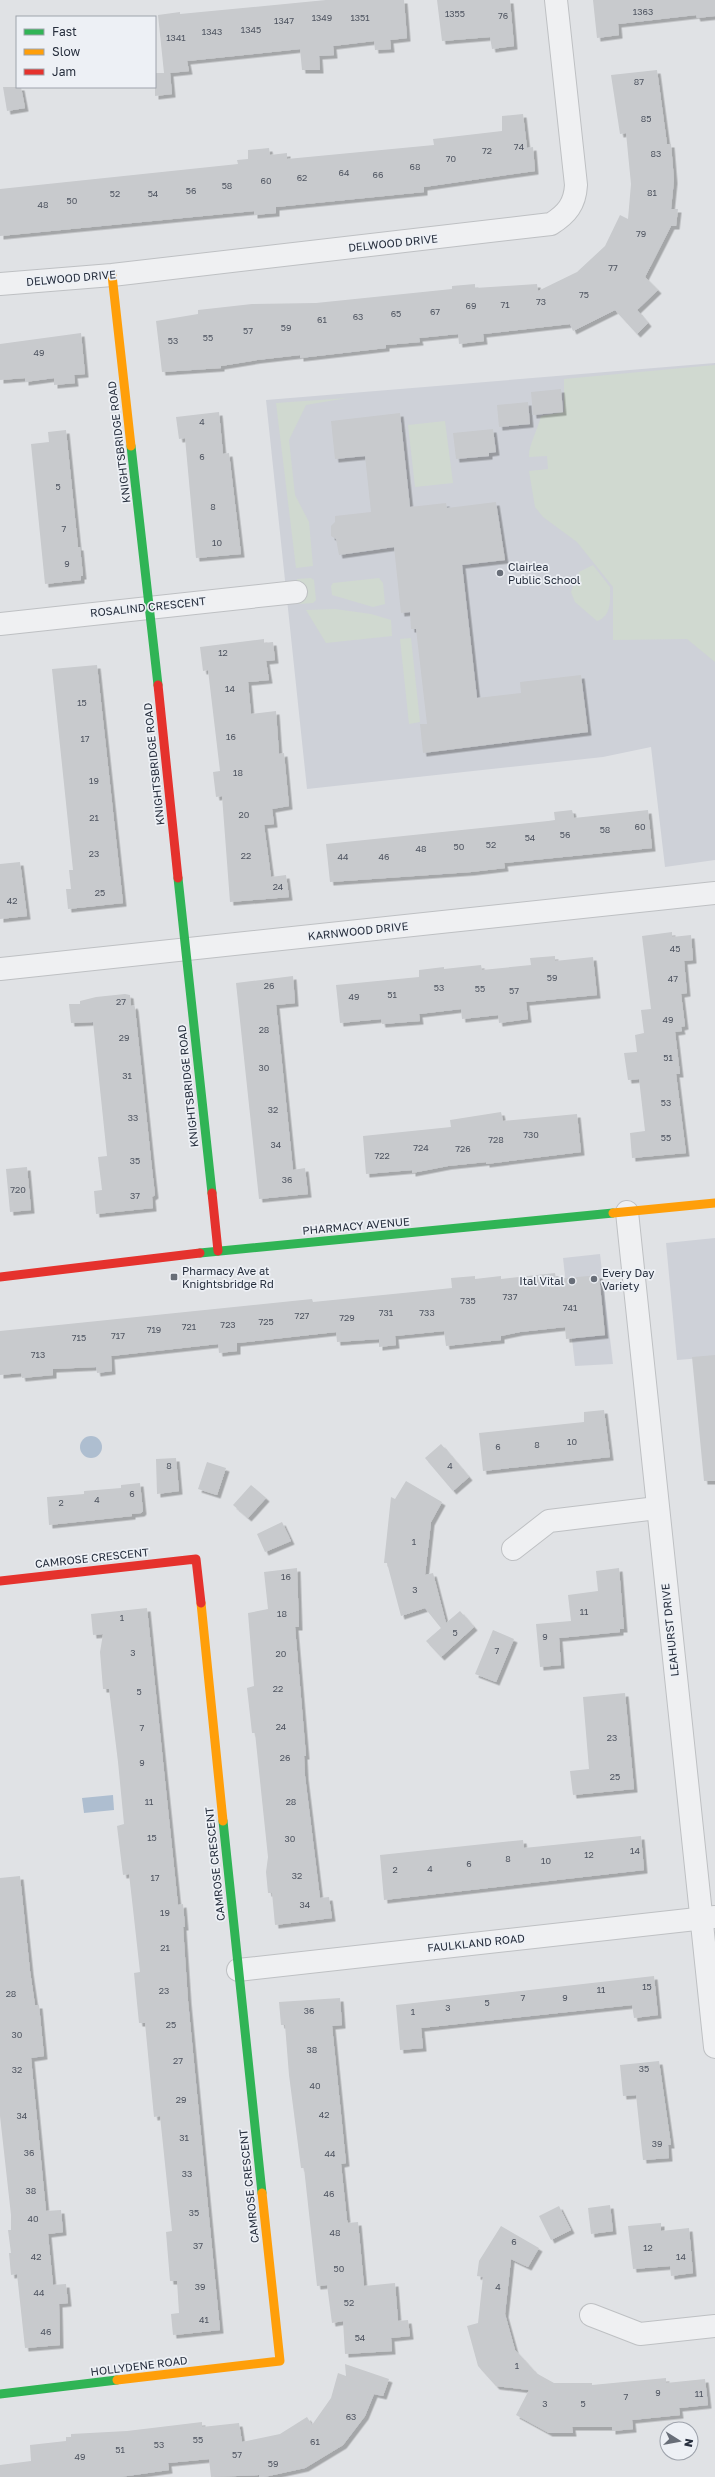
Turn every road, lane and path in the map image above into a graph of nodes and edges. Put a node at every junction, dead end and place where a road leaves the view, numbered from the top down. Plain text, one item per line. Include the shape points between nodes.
1 (556, 0) edge
2 (112, 275) junction
3 (0, 284) edge
4 (296, 592) dead end
5 (149, 608) junction
6 (0, 624) edge
7 (715, 893) edge
8 (186, 948) junction
9 (0, 969) edge
10 (715, 1203) edge
11 (627, 1212) junction
12 (218, 1251) junction
13 (0, 1277) edge
14 (657, 1508) junction
15 (513, 1549) dead end
16 (0, 1580) edge
17 (708, 1917) edge
18 (238, 1970) junction
19 (715, 2047) edge
20 (591, 2315) dead end
21 (715, 2326) edge
22 (280, 2361) joint
23 (0, 2394) edge

1 - 2 street, DELWOOD DRIVE via 576,197 571,208 551,224
2 - 3 street, DELWOOD DRIVE
2 - 5 street, KNIGHTSBRIDGE ROAD
4 - 5 street, ROSALIND CRESCENT
5 - 6 street, ROSALIND CRESCENT
5 - 8 street, KNIGHTSBRIDGE ROAD
7 - 8 street, KARNWOOD DRIVE
8 - 9 street, KARNWOOD DRIVE
8 - 12 street, KNIGHTSBRIDGE ROAD
10 - 11 street, PHARMACY AVENUE
11 - 12 street, PHARMACY AVENUE
11 - 14 street, LEAHURST DRIVE
12 - 13 street, PHARMACY AVENUE
14 - 15 street via 549,1521
14 - 17 street, LEAHURST DRIVE
16 - 18 street, CAMROSE CRESCENT via 196,1559
17 - 18 street, FAULKLAND ROAD
17 - 19 street, LEAHURST DRIVE
18 - 22 street, CAMROSE CRESCENT
20 - 21 street via 640,2334
22 - 23 street, HOLLYDENE ROAD

